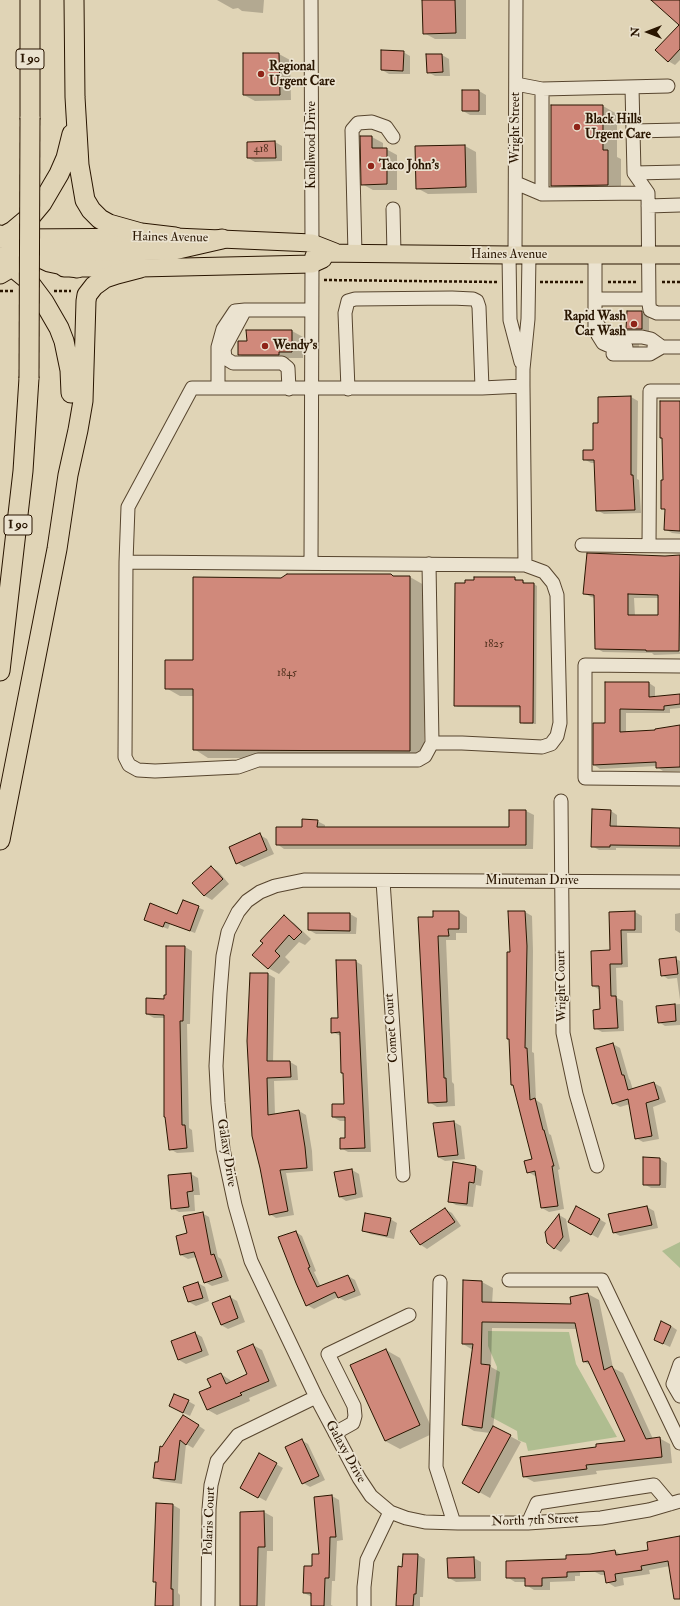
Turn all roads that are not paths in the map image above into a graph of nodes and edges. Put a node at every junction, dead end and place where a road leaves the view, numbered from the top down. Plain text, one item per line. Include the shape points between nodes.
1 (30, 0) edge
2 (74, 0) edge
3 (311, 0) edge
4 (516, 0) edge
5 (516, 84) junction
6 (668, 86) dead end
7 (632, 87) junction
8 (542, 89) junction
9 (76, 97) junction
10 (680, 130) edge
11 (633, 131) junction
12 (393, 137) dead end
13 (680, 172) edge
14 (634, 173) junction
15 (516, 183) junction
16 (542, 194) junction
17 (648, 199) junction
18 (680, 205) edge
19 (393, 209) dead end
20 (2, 237) edge
21 (176, 237) junction
22 (222, 239) junction
23 (312, 243) junction
24 (346, 254) junction
25 (394, 254) junction
26 (518, 255) junction
27 (595, 255) junction
28 (649, 255) junction
29 (680, 255) edge
30 (37, 256) junction
31 (6, 267) edge
32 (194, 267) junction
33 (77, 268) junction
34 (140, 268) junction
35 (312, 272) junction
36 (595, 298) junction
37 (648, 299) junction
38 (245, 310) junction
39 (312, 310) junction
40 (680, 313) edge
41 (595, 323) junction
42 (626, 347) tunnel mouth
43 (642, 347) tunnel mouth
44 (662, 347) junction
45 (679, 347) dead end
46 (523, 369) junction
47 (523, 386) junction
48 (218, 388) junction
49 (482, 388) junction
50 (289, 389) junction
51 (312, 389) junction
52 (348, 389) junction
53 (680, 391) edge
54 (68, 475) junction
55 (582, 545) dead end
56 (649, 545) junction
57 (680, 546) edge
58 (126, 562) junction
59 (312, 563) junction
60 (429, 564) junction
61 (525, 565) junction
62 (680, 666) edge
63 (0, 671) edge
64 (432, 743) junction
65 (680, 779) edge
66 (561, 801) dead end
67 (0, 840) edge
68 (383, 880) junction
69 (561, 880) junction
70 (680, 882) edge
71 (597, 1166) dead end
72 (403, 1175) dead end
73 (509, 1280) dead end
74 (440, 1282) dead end
75 (409, 1315) dead end
76 (680, 1364) edge
77 (680, 1396) edge
78 (316, 1397) junction
79 (335, 1434) junction
80 (680, 1443) edge
81 (675, 1503) edge
82 (390, 1512) junction
83 (454, 1523) junction
84 (528, 1523) junction
85 (208, 1606) edge
86 (364, 1606) edge

1 - 63 highway, I 90, bridge via 29,378 23,478
2 - 9 highway
3 - 23 street, Knollwood Drive
4 - 5 street, Wright Street
5 - 8 street
5 - 15 street, Wright Street
6 - 7 street
7 - 8 street
7 - 11 street
8 - 16 street
9 - 20 highway via 66,158 52,188 32,215
9 - 21 highway via 81,184 85,200 91,210 100,219 122,229
10 - 11 street
11 - 14 street
12 - 24 street via 386,127 372,122 358,123 352,130
13 - 14 street
14 - 17 street
15 - 16 street
15 - 26 street, Wright Street
16 - 17 street
17 - 18 street
17 - 28 street
19 - 25 street
20 - 21 main road, Haines Avenue
20 - 30 highway
21 - 22 main road, Haines Avenue
22 - 23 main road, Haines Avenue
22 - 30 highway via 174,250 77,250 50,252
23 - 24 main road, Haines Avenue
23 - 32 main road via 307,250 296,254 226,255
24 - 25 main road, Haines Avenue
24 - 35 main road via 319,253 314,256
25 - 26 main road, Haines Avenue
26 - 27 main road, Haines Avenue
26 - 46 street via 529,282
26 - 46 street via 509,282 510,320
27 - 28 main road, Haines Avenue
27 - 36 street
28 - 29 main road, Haines Avenue
28 - 37 street
30 - 31 highway
30 - 33 highway via 49,262
31 - 33 main road
31 - 54 highway via 26,278 51,314 64,341 70,370
32 - 34 main road
32 - 35 main road
33 - 34 main road
34 - 54 highway via 105,278 87,295 84,311 82,401
35 - 39 street
36 - 37 street
36 - 41 street
37 - 40 street via 650,310 657,313
38 - 39 street
38 - 48 street via 235,311 223,329 218,347
38 - 50 street via 224,349 225,358 234,363 282,363 288,368
39 - 51 street
41 - 42 street via 603,343
41 - 44 street via 603,333 612,337 642,337 651,339
41 - 44 street via 597,345 608,354 650,354
43 - 44 street
44 - 45 street
46 - 47 street
47 - 49 street
47 - 61 street
48 - 50 street
48 - 58 street via 192,388 128,507
49 - 52 street
49 - 52 street via 479,306 473,299 355,298 348,301 345,313
50 - 51 street
51 - 52 street
51 - 59 street
53 - 56 street via 650,391
54 - 67 highway via 57,549
55 - 56 street
56 - 57 street
58 - 59 street
58 - 64 street via 125,757 129,765 138,770 155,771 238,767 258,760 418,760 425,756
59 - 60 street
60 - 61 street
60 - 64 street
61 - 64 street via 544,572 553,583 556,595 560,723 557,736 551,744 542,747
62 - 65 street via 585,665 585,778
66 - 69 street, Wright Court
68 - 69 street, Minuteman Drive
68 - 72 street, Comet Court
68 - 78 street, Galaxy Drive via 304,880 274,886 260,892 247,901 238,912 228,932 223,956 216,1066 223,1149 251,1261
69 - 70 street, Minuteman Drive
69 - 71 street, Wright Court via 563,1033 576,1094
73 - 80 street via 602,1280
74 - 83 street via 436,1467
75 - 79 street via 328,1354 354,1406 355,1416 353,1423
76 - 77 street via 674,1384
78 - 79 street, Galaxy Drive
78 - 85 street, Polaris Court via 238,1435 217,1461 209,1509
79 - 82 street, Galaxy Drive via 371,1496
81 - 84 street, North 7th Street via 601,1518
81 - 84 street via 654,1485 538,1503
82 - 83 street, North 7th Street via 425,1522
82 - 86 street via 368,1560
83 - 84 street, North 7th Street

